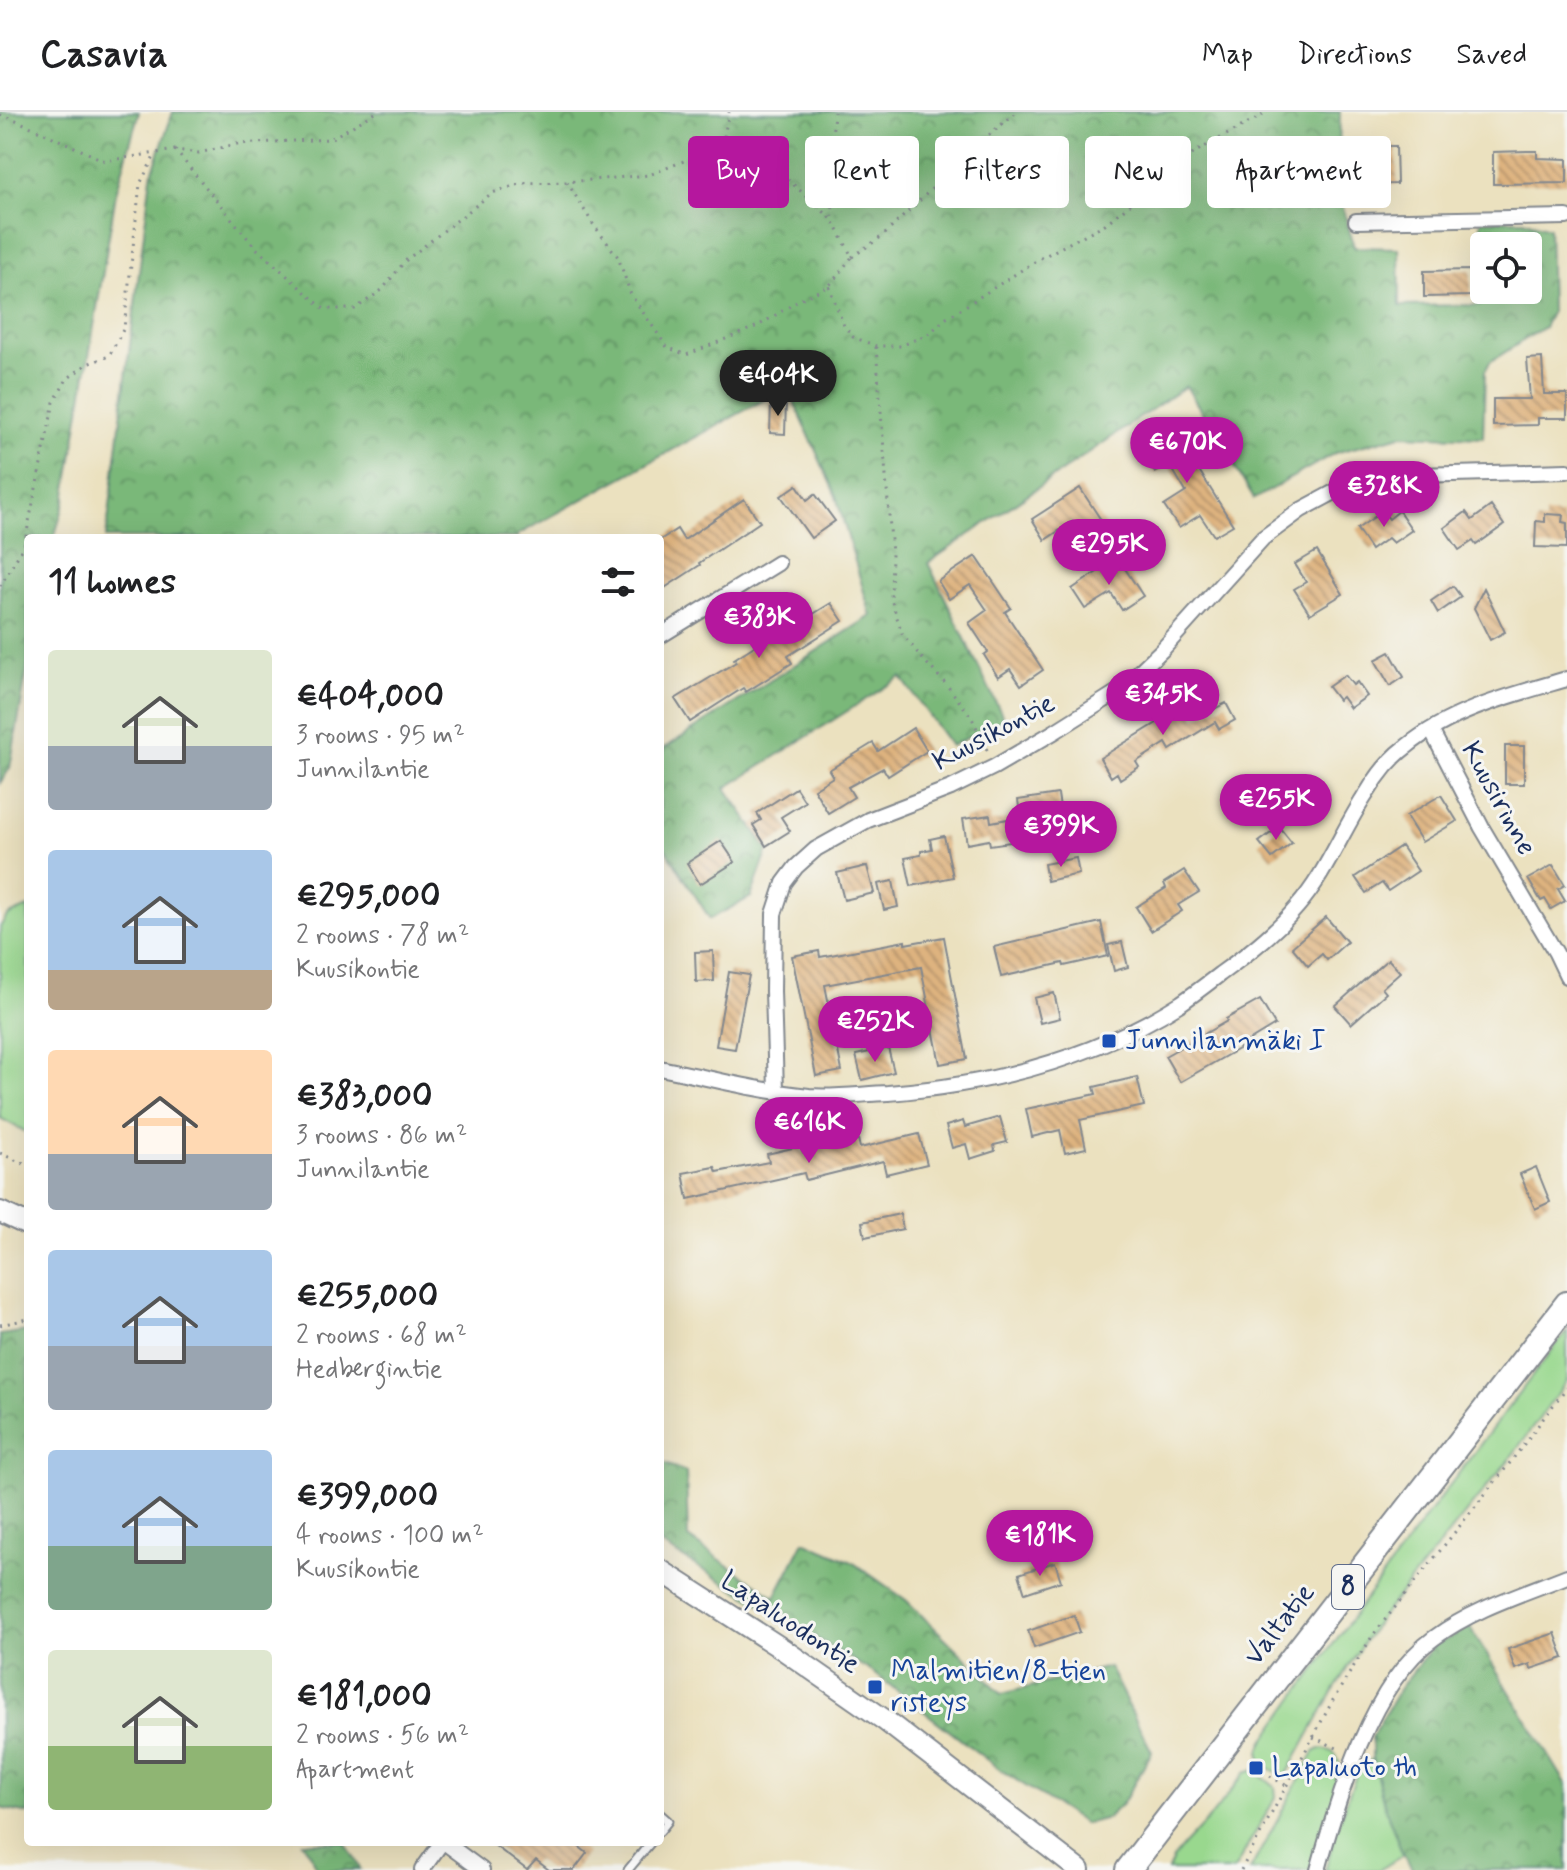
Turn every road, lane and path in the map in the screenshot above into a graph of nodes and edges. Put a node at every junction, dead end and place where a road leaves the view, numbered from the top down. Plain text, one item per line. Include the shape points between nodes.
1 (377, 112) edge
2 (729, 112) edge
3 (834, 112) edge
4 (1017, 112) edge
5 (1268, 112) edge
6 (0, 115) edge
7 (724, 136) edge
8 (175, 150) junction
9 (155, 155) junction
10 (688, 159) edge
11 (789, 181) edge
12 (567, 182) junction
13 (1567, 217) edge
14 (833, 220) junction
15 (1356, 221) dead end
16 (852, 257) junction
17 (829, 286) junction
18 (876, 346) junction
19 (1567, 471) edge
20 (26, 534) edge
21 (24, 546) edge
22 (778, 563) dead end
23 (0, 586) edge
24 (664, 634) edge
25 (1567, 679) edge
26 (1431, 730) junction
27 (994, 767) junction
28 (1567, 976) edge
29 (664, 1069) edge
30 (776, 1090) junction
31 (0, 1153) edge
32 (24, 1164) edge
33 (0, 1212) edge
34 (24, 1223) edge
35 (1567, 1304) edge
36 (24, 1320) edge
37 (0, 1325) edge
38 (1567, 1387) edge
39 (664, 1573) edge
40 (1567, 1576) edge
41 (1313, 1737) junction
42 (1354, 1756) junction
43 (1256, 1768) dead end
44 (1287, 1786) junction
45 (440, 1846) edge
46 (449, 1846) edge
47 (648, 1846) edge
48 (422, 1870) edge
49 (482, 1870) edge
50 (628, 1870) edge
51 (1079, 1870) edge
52 (1128, 1870) edge
53 (1241, 1870) edge
54 (1318, 1870) edge

1 - 8 path via 330,139 237,144 199,153
2 - 7 path
3 - 14 path
4 - 16 path via 884,235
5 - 18 path via 1197,151 1105,224 1039,259 930,333 901,346
6 - 9 path via 105,161
8 - 9 path
8 - 12 path via 255,247 324,309 355,309 382,290 405,261 492,193 523,183
9 - 20 path via 140,184 124,328 109,356 67,379 54,402
10 - 12 path via 649,175
11 - 14 path
12 - 17 path via 618,257 631,295 667,347 686,355 758,326
13 - 15 street
14 - 16 path
16 - 17 path
17 - 18 path via 844,326 853,337
18 - 27 path via 891,599 902,633 971,716
19 - 27 street, Kuusikontie via 1381,476 1342,488 1263,538 1119,691
21 - 23 path
22 - 24 street
25 - 26 street via 1497,700
26 - 28 street, Kuusirinne
26 - 30 street via 1385,767 1296,909 1252,951 1180,1003 1121,1035 1023,1072 898,1092 810,1096
27 - 30 street, Kuusikontie via 868,820 816,849 784,883 774,914
29 - 30 street
31 - 32 path
33 - 34 main road
35 - 52 highway, Valtatie / 8
36 - 37 path
38 - 41 path via 1373,1635
39 - 51 main road, Lapaluodontie via 886,1721
40 - 42 street via 1459,1621 1418,1650 1387,1689
41 - 42 path
41 - 44 path
42 - 54 street
43 - 44 path
44 - 53 path
45 - 48 street
46 - 49 street
47 - 50 lane

